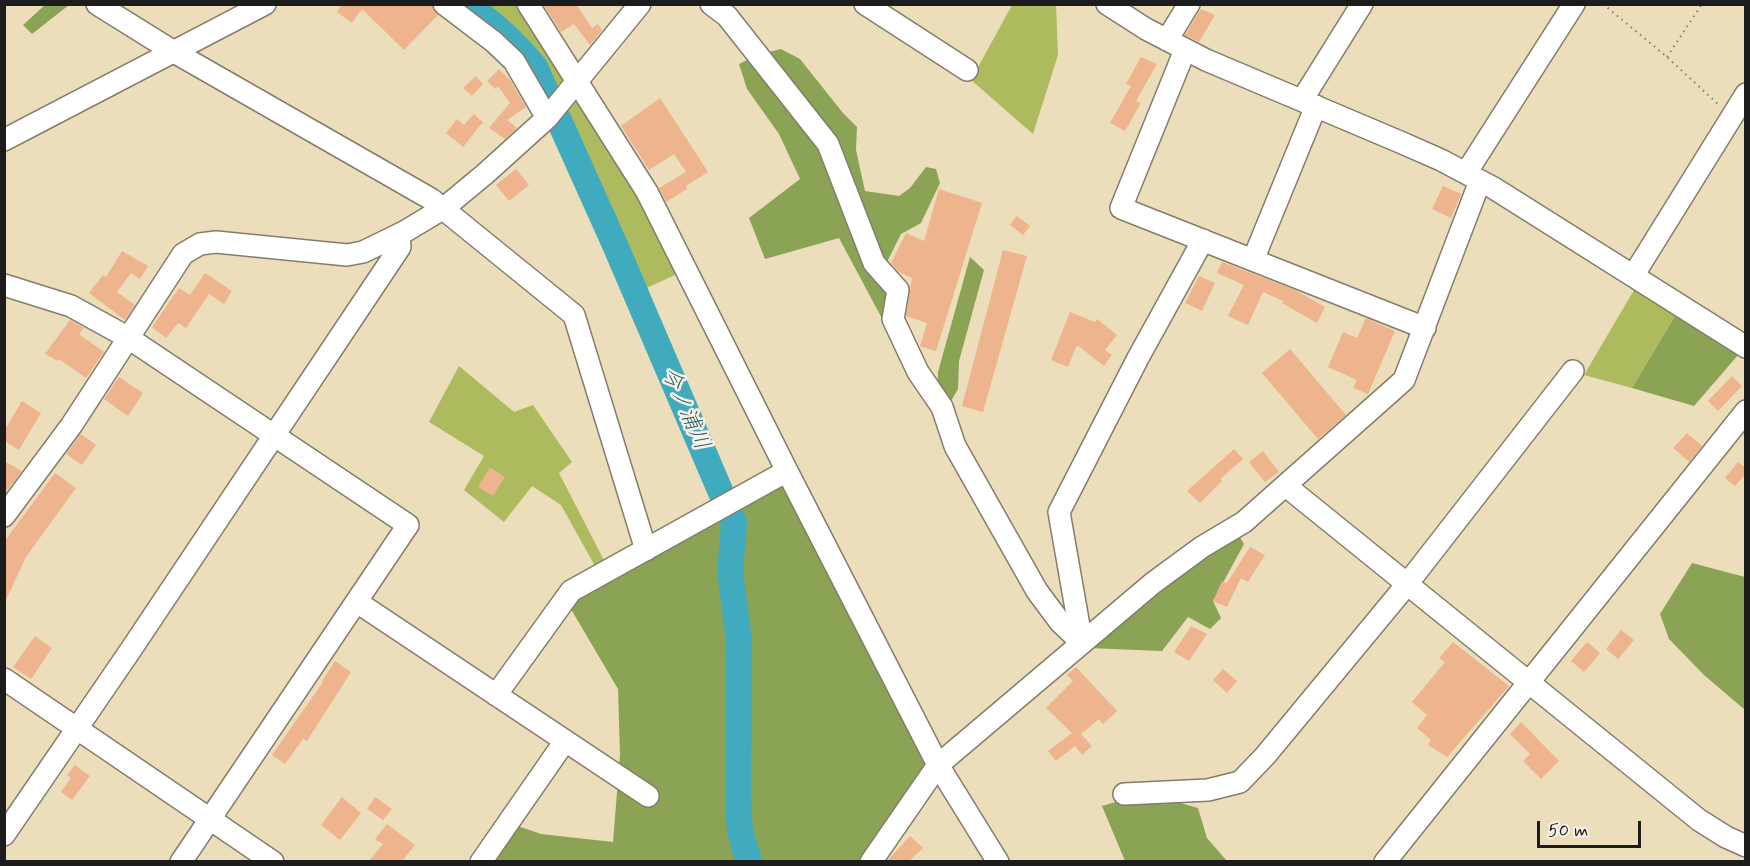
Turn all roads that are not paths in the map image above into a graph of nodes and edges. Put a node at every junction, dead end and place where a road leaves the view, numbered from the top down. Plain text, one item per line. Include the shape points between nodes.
1 (97, 4) edge
2 (265, 4) edge
3 (444, 4) edge
4 (528, 4) edge
5 (640, 4) edge
6 (711, 4) edge
7 (865, 4) edge
8 (1107, 4) edge
9 (1189, 4) edge
10 (1362, 4) edge
11 (1574, 4) edge
12 (1176, 45) junction
13 (174, 51) junction
14 (967, 70) dead end
15 (576, 81) junction
16 (1746, 94) edge
17 (1309, 103) junction
18 (547, 118) junction
19 (4, 140) edge
20 (1473, 177) junction
21 (444, 208) junction
22 (399, 235) junction
23 (1203, 240) junction
24 (1253, 260) junction
25 (1633, 276) junction
26 (4, 285) edge
27 (1425, 328) junction
28 (127, 337) junction
29 (1746, 347) edge
30 (1573, 372) dead end
31 (1746, 411) edge
32 (273, 435) junction
33 (787, 471) junction
34 (1286, 486) junction
35 (4, 516) edge
36 (646, 550) junction
37 (1407, 584) junction
38 (357, 602) junction
39 (1082, 643) junction
40 (4, 679) edge
41 (1529, 682) junction
42 (496, 695) junction
43 (78, 728) junction
44 (565, 741) junction
45 (938, 765) junction
46 (1124, 794) dead end
47 (648, 796) dead end
48 (211, 820) junction
49 (4, 835) edge
50 (1746, 846) edge
51 (182, 861) edge
52 (273, 861) edge
53 (481, 861) edge
54 (871, 861) edge
55 (998, 861) edge
56 (1385, 861) edge

1 - 13 street
2 - 13 street
3 - 18 street via 514,61
4 - 15 street
5 - 15 street
6 - 39 street via 727,16 828,144 874,263 898,290 893,319 918,372 942,407 955,446 1037,591
7 - 14 street
8 - 12 street
9 - 12 street
10 - 17 street
11 - 20 street
12 - 17 street
12 - 23 street via 1121,208
13 - 19 street
13 - 21 street
15 - 18 street
15 - 33 street via 648,192
16 - 25 street
17 - 20 street
17 - 24 street
18 - 21 street
20 - 25 street
20 - 27 street
21 - 22 street
21 - 36 street via 574,315
22 - 28 street via 347,255 216,242 200,244 183,254
22 - 32 street via 400,247
23 - 24 street
23 - 39 street via 1059,512
24 - 27 street
25 - 29 street
26 - 28 street via 71,306
27 - 34 street via 1404,380
28 - 32 street
28 - 35 street via 70,426
30 - 37 street
31 - 41 street
32 - 38 street via 408,525
32 - 43 street
33 - 36 street
33 - 45 street
34 - 37 street
34 - 39 street via 1244,522 1153,583
36 - 42 street via 571,591
37 - 41 street
37 - 46 street via 1240,782 1208,790
38 - 42 street
38 - 48 street
39 - 45 street
40 - 43 street
41 - 50 street via 1699,820
41 - 56 street
42 - 44 street
43 - 48 street
43 - 49 street
44 - 47 street
44 - 53 street
45 - 54 street
45 - 55 street
48 - 51 street
48 - 52 street

